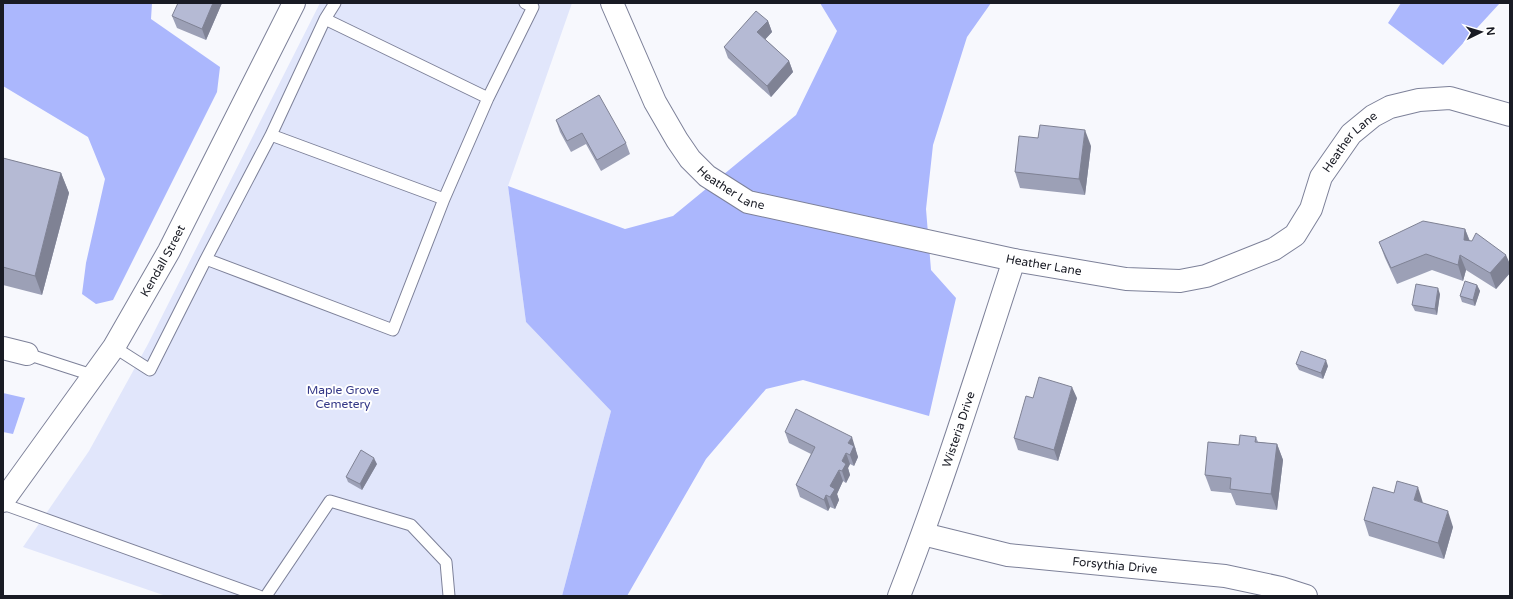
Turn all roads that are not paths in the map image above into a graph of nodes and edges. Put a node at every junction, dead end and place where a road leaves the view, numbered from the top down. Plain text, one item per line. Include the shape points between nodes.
1 (294, 3) edge
2 (335, 3) edge
3 (525, 3) edge
4 (612, 3) edge
5 (325, 19) junction
6 (488, 98) junction
7 (1510, 115) edge
8 (271, 135) junction
9 (444, 199) junction
10 (206, 259) junction
11 (1014, 260) junction
12 (114, 347) junction
13 (3, 348) edge
14 (27, 354) joint
15 (95, 376) junction
16 (3, 503) edge
17 (923, 534) junction
18 (259, 596) edge
19 (266, 596) edge
20 (449, 596) edge
21 (899, 596) edge
22 (1306, 596) edge

1 - 12 street, Kendall Street via 169,251
2 - 5 lane
3 - 6 lane via 533,7
4 - 11 street, Heather Lane via 655,102 690,159 707,176 748,202
5 - 6 lane
5 - 8 lane
6 - 9 lane
7 - 11 street, Heather Lane via 1457,100 1438,98 1404,103 1381,112 1359,127 1342,146 1321,177 1311,209 1295,234 1274,249 1206,276 1180,281 1126,279
8 - 9 lane
8 - 10 lane
9 - 10 lane via 392,330
10 - 12 lane via 150,370
11 - 17 street, Wisteria Drive via 973,390
12 - 15 street, Kendall Street
13 - 14 street
14 - 15 lane
15 - 16 street, Kendall Street
16 - 18 lane
17 - 21 street, Wisteria Drive
17 - 22 street, Forsythia Drive via 1008,555 1225,576
19 - 20 lane via 330,500 411,525 446,562

